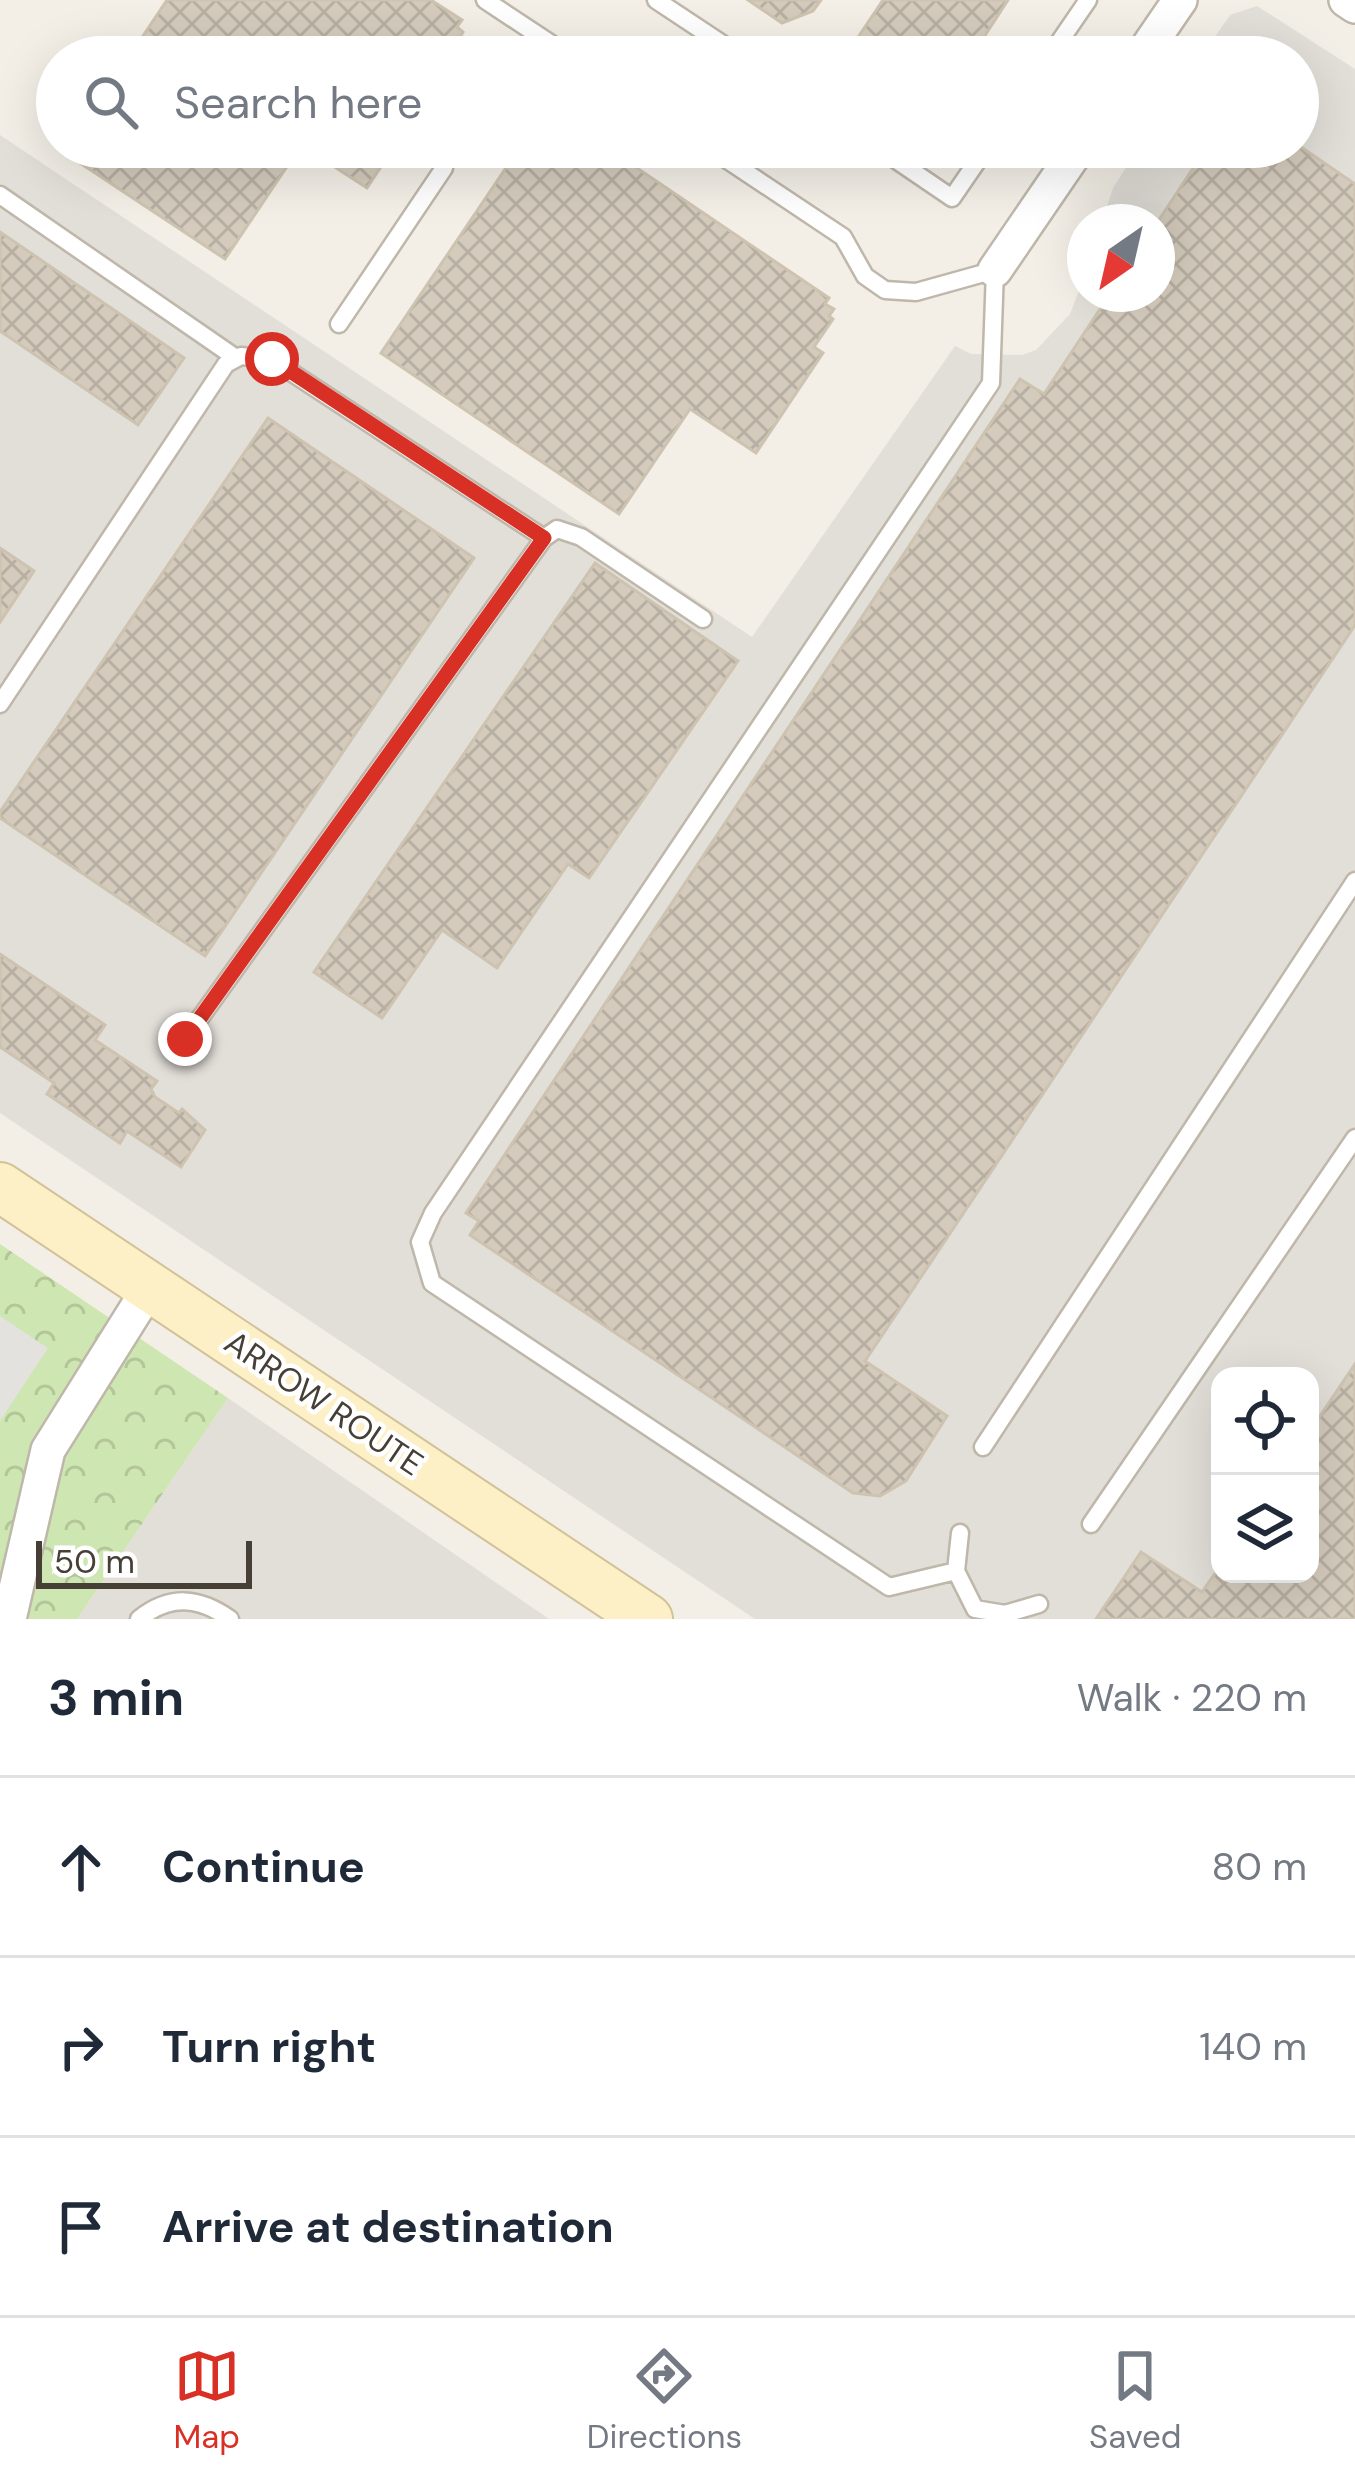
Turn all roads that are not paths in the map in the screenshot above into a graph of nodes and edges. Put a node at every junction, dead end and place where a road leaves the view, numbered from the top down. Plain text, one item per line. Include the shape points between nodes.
1 (485, 0) edge
2 (656, 0) edge
3 (1088, 0) edge
4 (1180, 0) edge
5 (1346, 0) edge
6 (1355, 6) edge
7 (540, 36) edge
8 (710, 36) edge
9 (1063, 36) edge
10 (1155, 36) edge
11 (443, 168) edge
12 (740, 168) edge
13 (908, 168) edge
14 (973, 168) edge
15 (1065, 168) edge
16 (0, 195) edge
17 (995, 270) junction
18 (339, 324) dead end
19 (236, 358) junction
20 (544, 538) junction
21 (703, 619) dead end
22 (0, 704) edge
23 (1355, 881) edge
24 (185, 1039) dead end
25 (1355, 1138) edge
26 (0, 1187) edge
27 (150, 1287) junction
28 (983, 1447) dead end
29 (1091, 1524) dead end
30 (960, 1533) dead end
31 (956, 1571) junction
32 (1039, 1604) dead end
33 (9, 1619) edge
34 (139, 1619) edge
35 (230, 1619) edge
36 (648, 1619) edge

1 - 7 lane
2 - 8 lane
3 - 9 lane
4 - 10 street
5 - 6 street
11 - 18 lane
12 - 17 lane via 843,236 865,276 885,290 916,292
13 - 14 lane via 952,198
15 - 17 street
16 - 19 lane
17 - 31 lane via 991,383 420,1242 432,1283 889,1587
19 - 20 lane via 272,359
19 - 22 lane
20 - 21 lane via 557,530 580,537
20 - 24 lane
23 - 28 lane
25 - 29 lane
26 - 27 main road, ARROW ROUTE
27 - 33 street via 48,1450
27 - 36 main road, ARROW ROUTE
30 - 31 lane
31 - 32 lane via 975,1609 1006,1614
34 - 35 lane via 177,1599 210,1605

